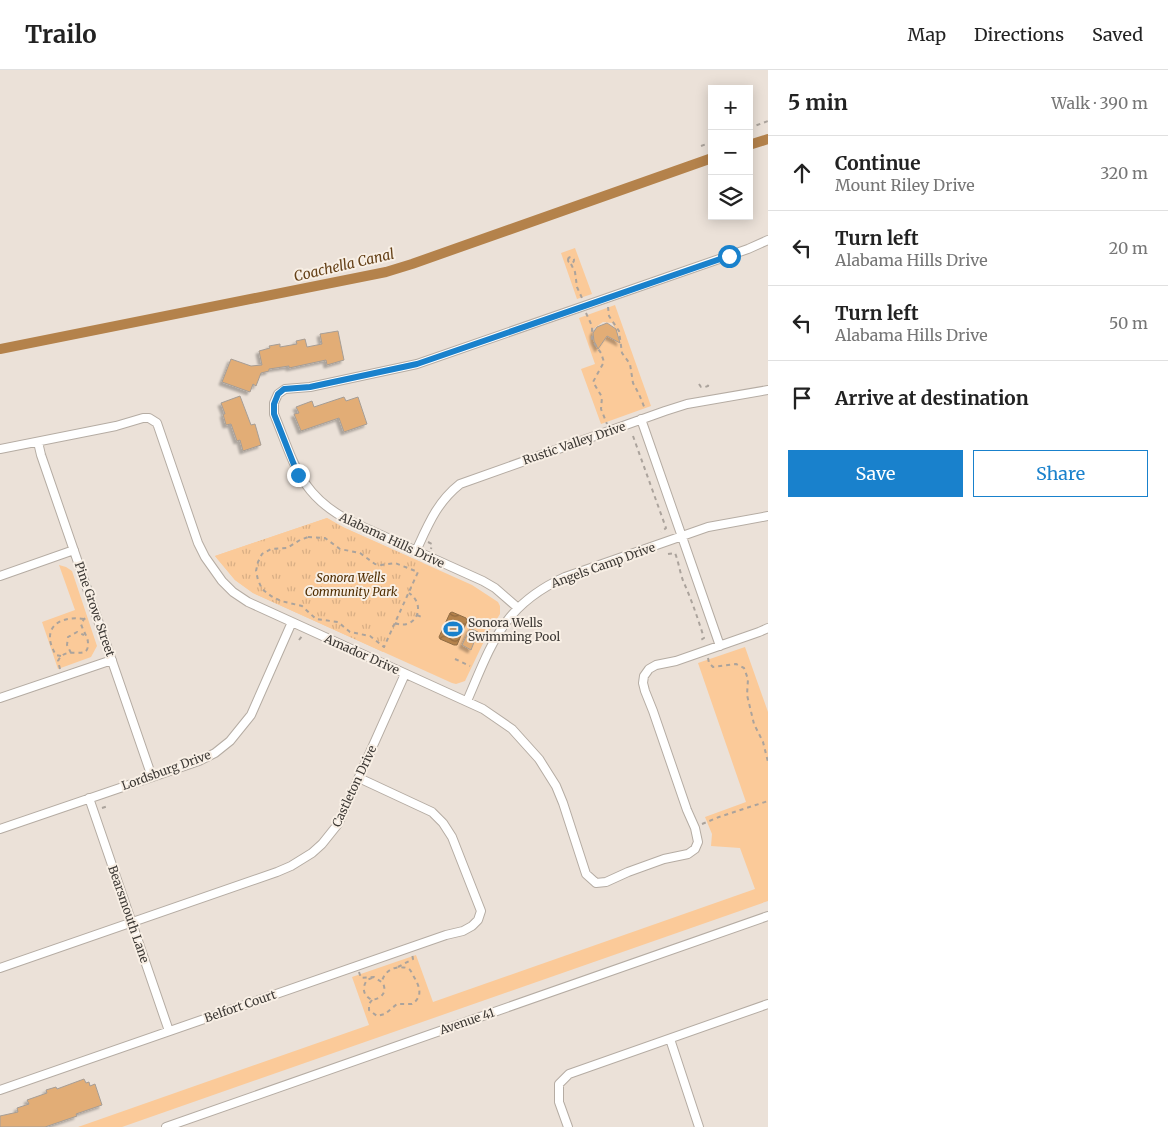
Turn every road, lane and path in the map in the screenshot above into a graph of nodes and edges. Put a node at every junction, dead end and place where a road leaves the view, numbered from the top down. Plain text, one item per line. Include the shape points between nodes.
1 (768, 122) edge
2 (753, 127) edge
3 (708, 143) edge
4 (701, 146) dead end
5 (768, 240) edge
6 (571, 264) dead end
7 (582, 298) dead end
8 (608, 308) dead end
9 (586, 316) dead end
10 (709, 382) dead end
11 (699, 384) dead end
12 (768, 390) edge
13 (644, 408) dead end
14 (640, 419) junction
15 (606, 422) dead end
16 (633, 436) dead end
17 (38, 442) junction
18 (0, 449) edge
19 (768, 516) edge
20 (661, 532) dead end
21 (682, 536) junction
22 (74, 550) junction
23 (416, 551) junction
24 (668, 554) dead end
25 (0, 576) edge
26 (409, 593) junction
27 (518, 608) junction
28 (417, 615) junction
29 (88, 617) dead end
30 (84, 618) junction
31 (424, 618) dead end
32 (475, 620) dead end
33 (292, 622) junction
34 (395, 623) junction
35 (488, 626) dead end
36 (768, 628) edge
37 (84, 635) junction
38 (699, 641) dead end
39 (720, 646) junction
40 (71, 653) junction
41 (61, 656) junction
42 (455, 659) dead end
43 (708, 659) dead end
44 (112, 660) junction
45 (470, 666) dead end
46 (60, 668) dead end
47 (405, 674) junction
48 (0, 698) edge
49 (467, 701) junction
50 (768, 762) edge
51 (152, 777) junction
52 (359, 778) junction
53 (90, 798) junction
54 (768, 802) edge
55 (705, 823) dead end
56 (0, 829) edge
57 (768, 916) edge
58 (132, 922) junction
59 (412, 956) dead end
60 (0, 968) edge
61 (398, 968) junction
62 (360, 974) dead end
63 (374, 977) junction
64 (382, 981) junction
65 (372, 1000) junction
66 (768, 1004) edge
67 (169, 1031) junction
68 (670, 1039) junction
69 (0, 1090) edge
70 (166, 1127) edge
71 (568, 1127) edge
72 (699, 1127) edge

1 - 2 path
3 - 4 path
5 - 23 street, Alabama Hills Drive via 442,356 388,371 284,389 278,394 274,414 298,475 319,501 342,517
6 - 7 path
8 - 13 path via 609,316 619,331 620,348 630,364 632,383
9 - 15 path via 592,326 592,340 604,362 594,382 602,397 601,410
10 - 11 path via 705,388
12 - 14 street, Rustic Valley Drive via 687,404
14 - 21 street
14 - 23 street, Rustic Valley Drive via 460,484 439,505
16 - 20 path via 666,528
17 - 18 street
17 - 22 street, Pine Grove Street
17 - 33 street, Amador Drive via 149,418 161,432 198,543 212,570 248,602
19 - 21 street, Angels Camp Drive via 708,527
21 - 27 street, Angels Camp Drive via 565,577 532,595
21 - 39 street
22 - 25 street
22 - 44 street, Pine Grove Street
23 - 27 street, Alabama Hills Drive via 483,581
24 - 38 path via 675,553 692,600 704,638
26 - 28 path via 418,602
26 - 34 path
26 - 34 path via 418,572 398,564 375,564 360,553 340,549 325,538 305,538 287,548 266,551 259,558 256,575 262,589 281,601 302,606 316,619 338,622 350,632 370,636 384,647
27 - 49 street, Angels Camp Drive via 491,647
28 - 31 path
28 - 34 path via 408,625
29 - 30 path
30 - 37 path via 81,624
30 - 41 path via 63,620 51,628 53,649 56,655
32 - 35 path
33 - 47 street, Amador Drive
33 - 51 street, Lordsburg Drive via 241,729 215,753
36 - 39 street
37 - 40 path via 89,645 86,650 80,654
37 - 40 path via 76,632 68,637
39 - 49 street, Amador Drive via 649,669 643,684 695,828 698,842 695,849 606,882 596,883 583,868 556,786 539,759 512,729
40 - 41 path
41 - 46 path
42 - 45 path
43 - 50 path via 713,666 736,664 744,668 754,724
44 - 48 street
44 - 51 street, Pine Grove Street
47 - 49 street, Amador Drive
47 - 52 street, Castleton Drive
51 - 53 street, Lordsburg Drive
52 - 58 street, Castleton Drive via 338,824 322,844 302,860 277,872
52 - 67 street, Belfort Court via 419,805 443,823 452,837 478,902 481,911 478,920 464,930
53 - 56 street, Lordsburg Drive
53 - 58 street, Bearsmouth Lane
54 - 55 path
57 - 70 street, Avenue 41
58 - 60 street, Castleton Drive
58 - 67 street, Bearsmouth Lane
59 - 61 path via 413,959
61 - 64 path via 386,972
61 - 65 path via 410,969 419,984 420,994 416,1001 377,1016 369,1010
62 - 63 path via 361,978
63 - 64 path
63 - 65 path via 367,980 363,988
64 - 65 path via 383,995
66 - 68 street
67 - 69 street, Belfort Court
68 - 71 street via 569,1074 559,1084 558,1102
68 - 72 street

